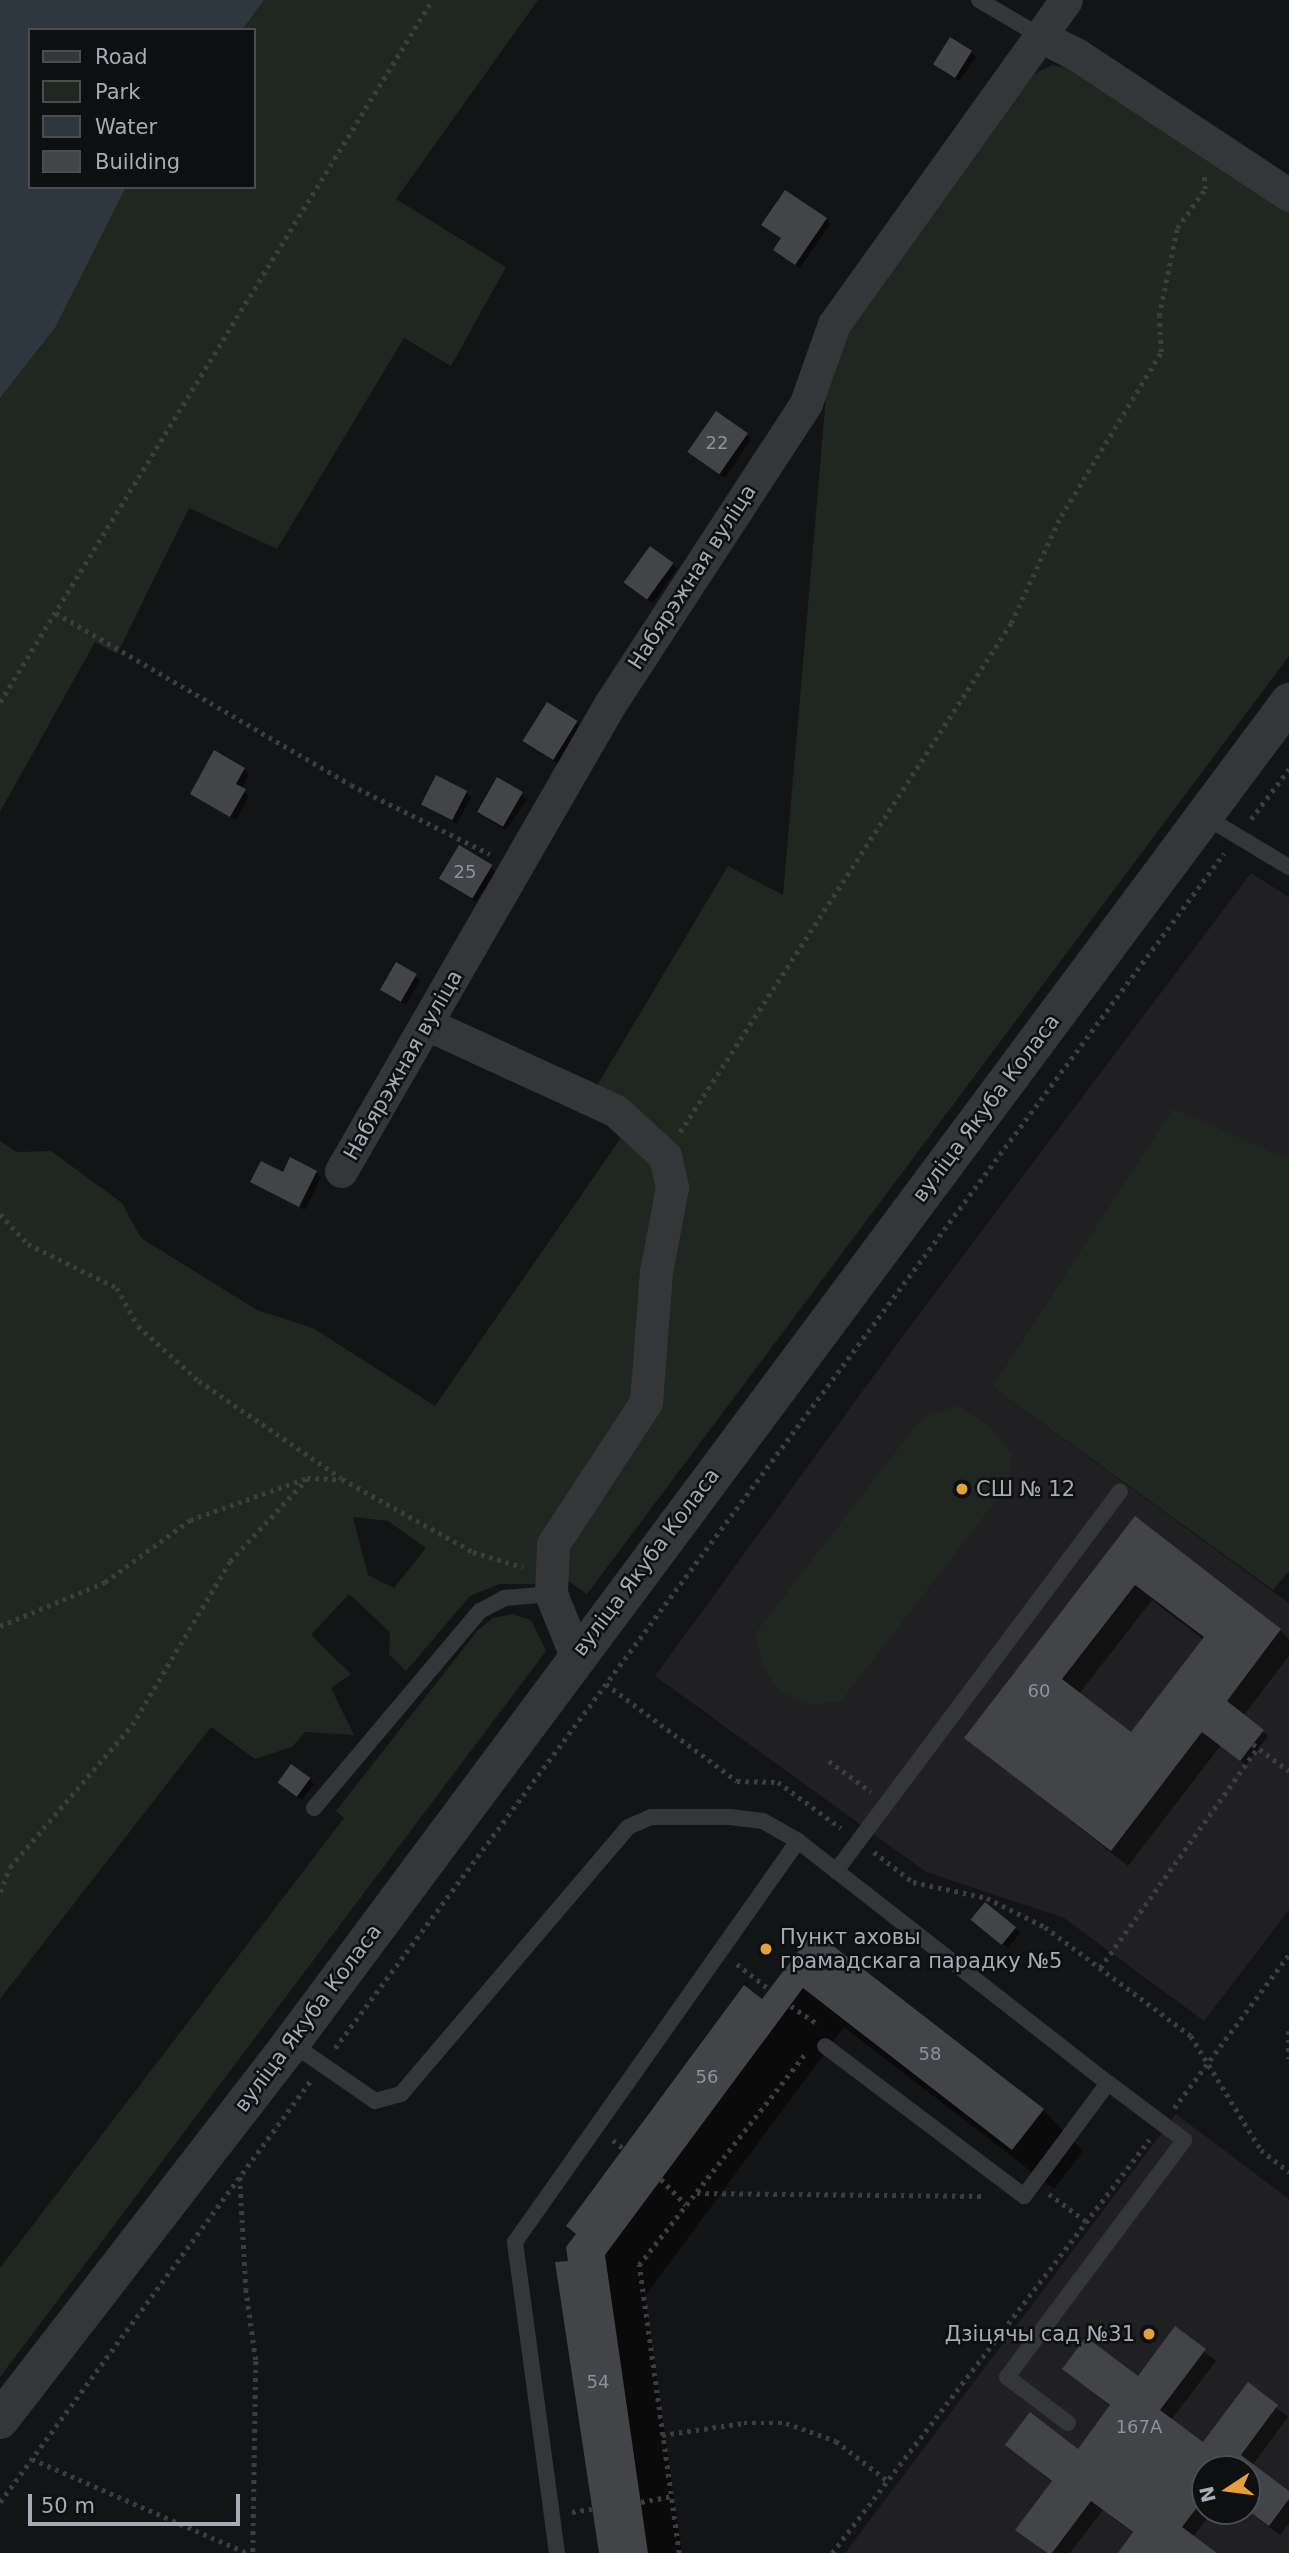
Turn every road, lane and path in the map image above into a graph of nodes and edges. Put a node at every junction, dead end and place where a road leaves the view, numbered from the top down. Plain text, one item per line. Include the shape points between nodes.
1 (432, 0) edge
2 (979, 0) edge
3 (1066, 0) edge
4 (1040, 36) junction
5 (1203, 137) junction
6 (1289, 195) edge
7 (55, 613) junction
8 (0, 702) edge
9 (1289, 702) edge
10 (1289, 769) edge
11 (1204, 816) junction
12 (1237, 838) junction
13 (516, 867) junction
14 (1289, 867) edge
15 (429, 1025) junction
16 (665, 1156) junction
17 (341, 1171) dead end
18 (0, 1214) edge
19 (307, 1478) junction
20 (342, 1479) junction
21 (1120, 1492) dead end
22 (550, 1585) junction
23 (0, 1626) edge
24 (576, 1656) junction
25 (606, 1684) junction
26 (829, 1761) dead end
27 (1289, 1771) edge
28 (871, 1792) dead end
29 (314, 1808) dead end
30 (858, 1841) junction
31 (798, 1842) junction
32 (836, 1871) junction
33 (0, 1892) edge
34 (719, 1950) junction
35 (1289, 1954) edge
36 (1100, 1968) junction
37 (769, 1989) dead end
38 (791, 2006) dead end
39 (825, 2029) dead end
40 (1289, 2031) edge
41 (291, 2043) junction
42 (817, 2048) joint
43 (1289, 2059) edge
44 (322, 2065) junction
45 (1207, 2066) junction
46 (1108, 2083) junction
47 (1162, 2123) junction
48 (1289, 2172) edge
49 (240, 2176) junction
50 (661, 2179) dead end
51 (1029, 2190) junction
52 (696, 2193) junction
53 (686, 2205) junction
54 (1087, 2222) junction
55 (0, 2420) edge
56 (1068, 2423) dead end
57 (662, 2435) junction
58 (32, 2459) junction
59 (888, 2481) junction
60 (671, 2496) junction
61 (0, 2502) edge
62 (641, 2502) dead end
63 (247, 2553) edge
64 (253, 2553) edge
65 (557, 2553) edge
66 (679, 2553) edge
67 (832, 2553) edge

1 - 7 path
2 - 4 lane
3 - 4 street, Набярэжная вуліца
4 - 5 street via 1076,54
4 - 13 street, Набярэжная вуліца via 834,324 806,403 610,704
5 - 6 street
5 - 16 path via 1205,189 1177,228 1159,316 1161,352 1061,516 1011,624
7 - 8 path
7 - 13 path via 351,785
9 - 11 street, вуліца Якуба Коласа
10 - 12 path
11 - 12 lane
11 - 24 street, вуліца Якуба Коласа
12 - 14 lane
12 - 25 path
13 - 15 street, Набярэжная вуліца
15 - 16 street via 616,1111
15 - 17 street, Набярэжная вуліца
16 - 22 street via 672,1187 656,1272 646,1402 554,1544
18 - 20 path via 28,1244 117,1288 138,1326 199,1381
19 - 20 path
19 - 23 path via 190,1520 105,1582
19 - 33 path via 230,1560 132,1725 10,1867
20 - 22 path via 473,1552
21 - 30 lane
22 - 24 street
22 - 29 lane via 480,1611
24 - 41 street, вуліца Якуба Коласа
25 - 30 path via 737,1781 778,1782
25 - 44 path
26 - 28 path
27 - 36 path via 1256,1746
30 - 32 lane
30 - 36 path via 913,1882 987,1898 1045,1927
31 - 32 lane
31 - 34 lane
31 - 44 lane via 763,1821 730,1817 651,1817 628,1827 401,2094 375,2101
32 - 46 lane
34 - 37 path
34 - 65 lane via 515,2242
35 - 45 path
36 - 45 path via 1191,2036
38 - 39 path
40 - 43 path
41 - 44 lane
41 - 55 street, вуліца Якуба Коласа
42 - 51 lane
42 - 52 path
44 - 49 path
45 - 47 path
45 - 48 path via 1261,2150
46 - 47 lane
46 - 51 lane
47 - 54 path
47 - 56 lane via 1184,2140 1007,2377
49 - 58 path
49 - 64 path via 246,2289 256,2361
50 - 53 path
51 - 52 path
51 - 54 path
52 - 53 path
53 - 57 path via 639,2265
54 - 59 path
57 - 59 path via 744,2423 786,2423 836,2441
57 - 60 path
58 - 61 path
58 - 63 path
59 - 67 path
60 - 62 path
60 - 66 path

